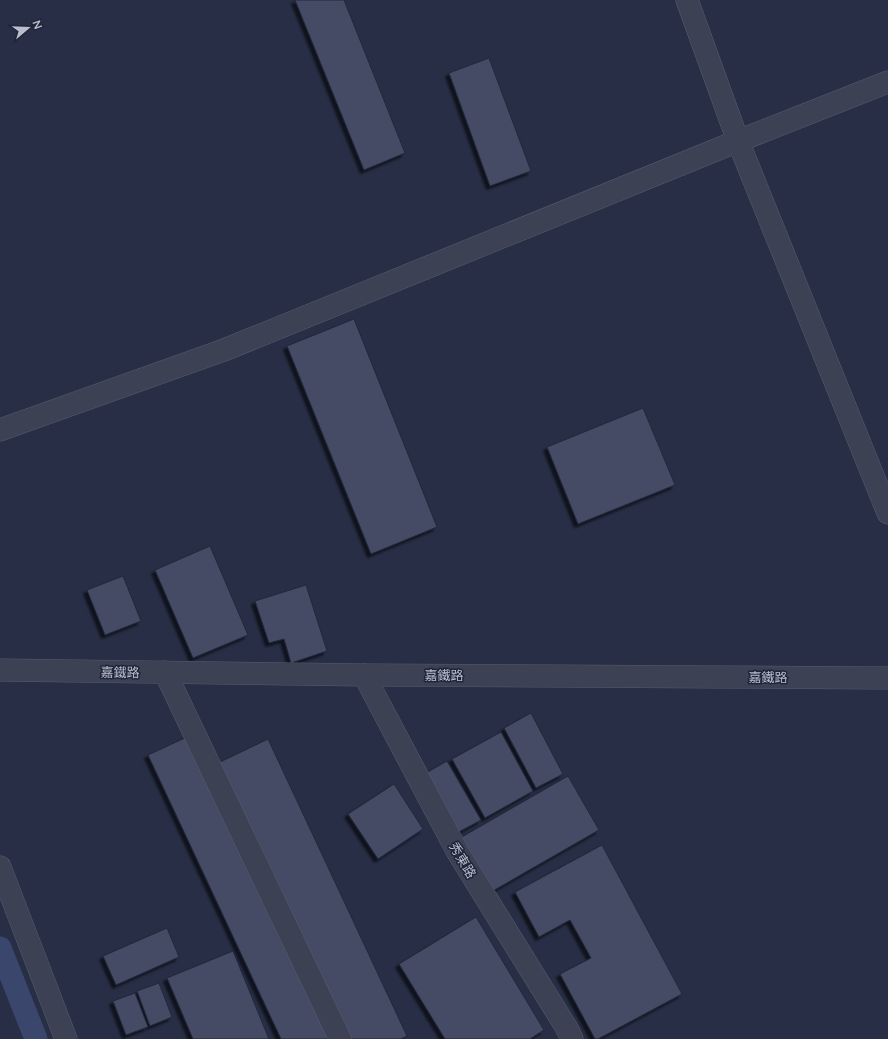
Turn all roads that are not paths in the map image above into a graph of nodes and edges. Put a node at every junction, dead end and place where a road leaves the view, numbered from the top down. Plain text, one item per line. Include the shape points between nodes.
1 (687, 0) edge
2 (888, 82) edge
3 (738, 141) junction
4 (0, 430) edge
5 (888, 513) edge
6 (0, 670) edge
7 (165, 672) junction
8 (364, 675) junction
9 (888, 678) edge
10 (0, 867) edge
11 (66, 1039) edge
12 (340, 1039) edge
13 (572, 1039) edge

1 - 3 street
2 - 3 street
3 - 4 street via 224,350
3 - 5 street
6 - 7 street, 嘉鐵路
7 - 8 street, 嘉鐵路
7 - 12 street
8 - 9 street, 嘉鐵路
8 - 13 street, 秀東路 via 457,851
10 - 11 street

